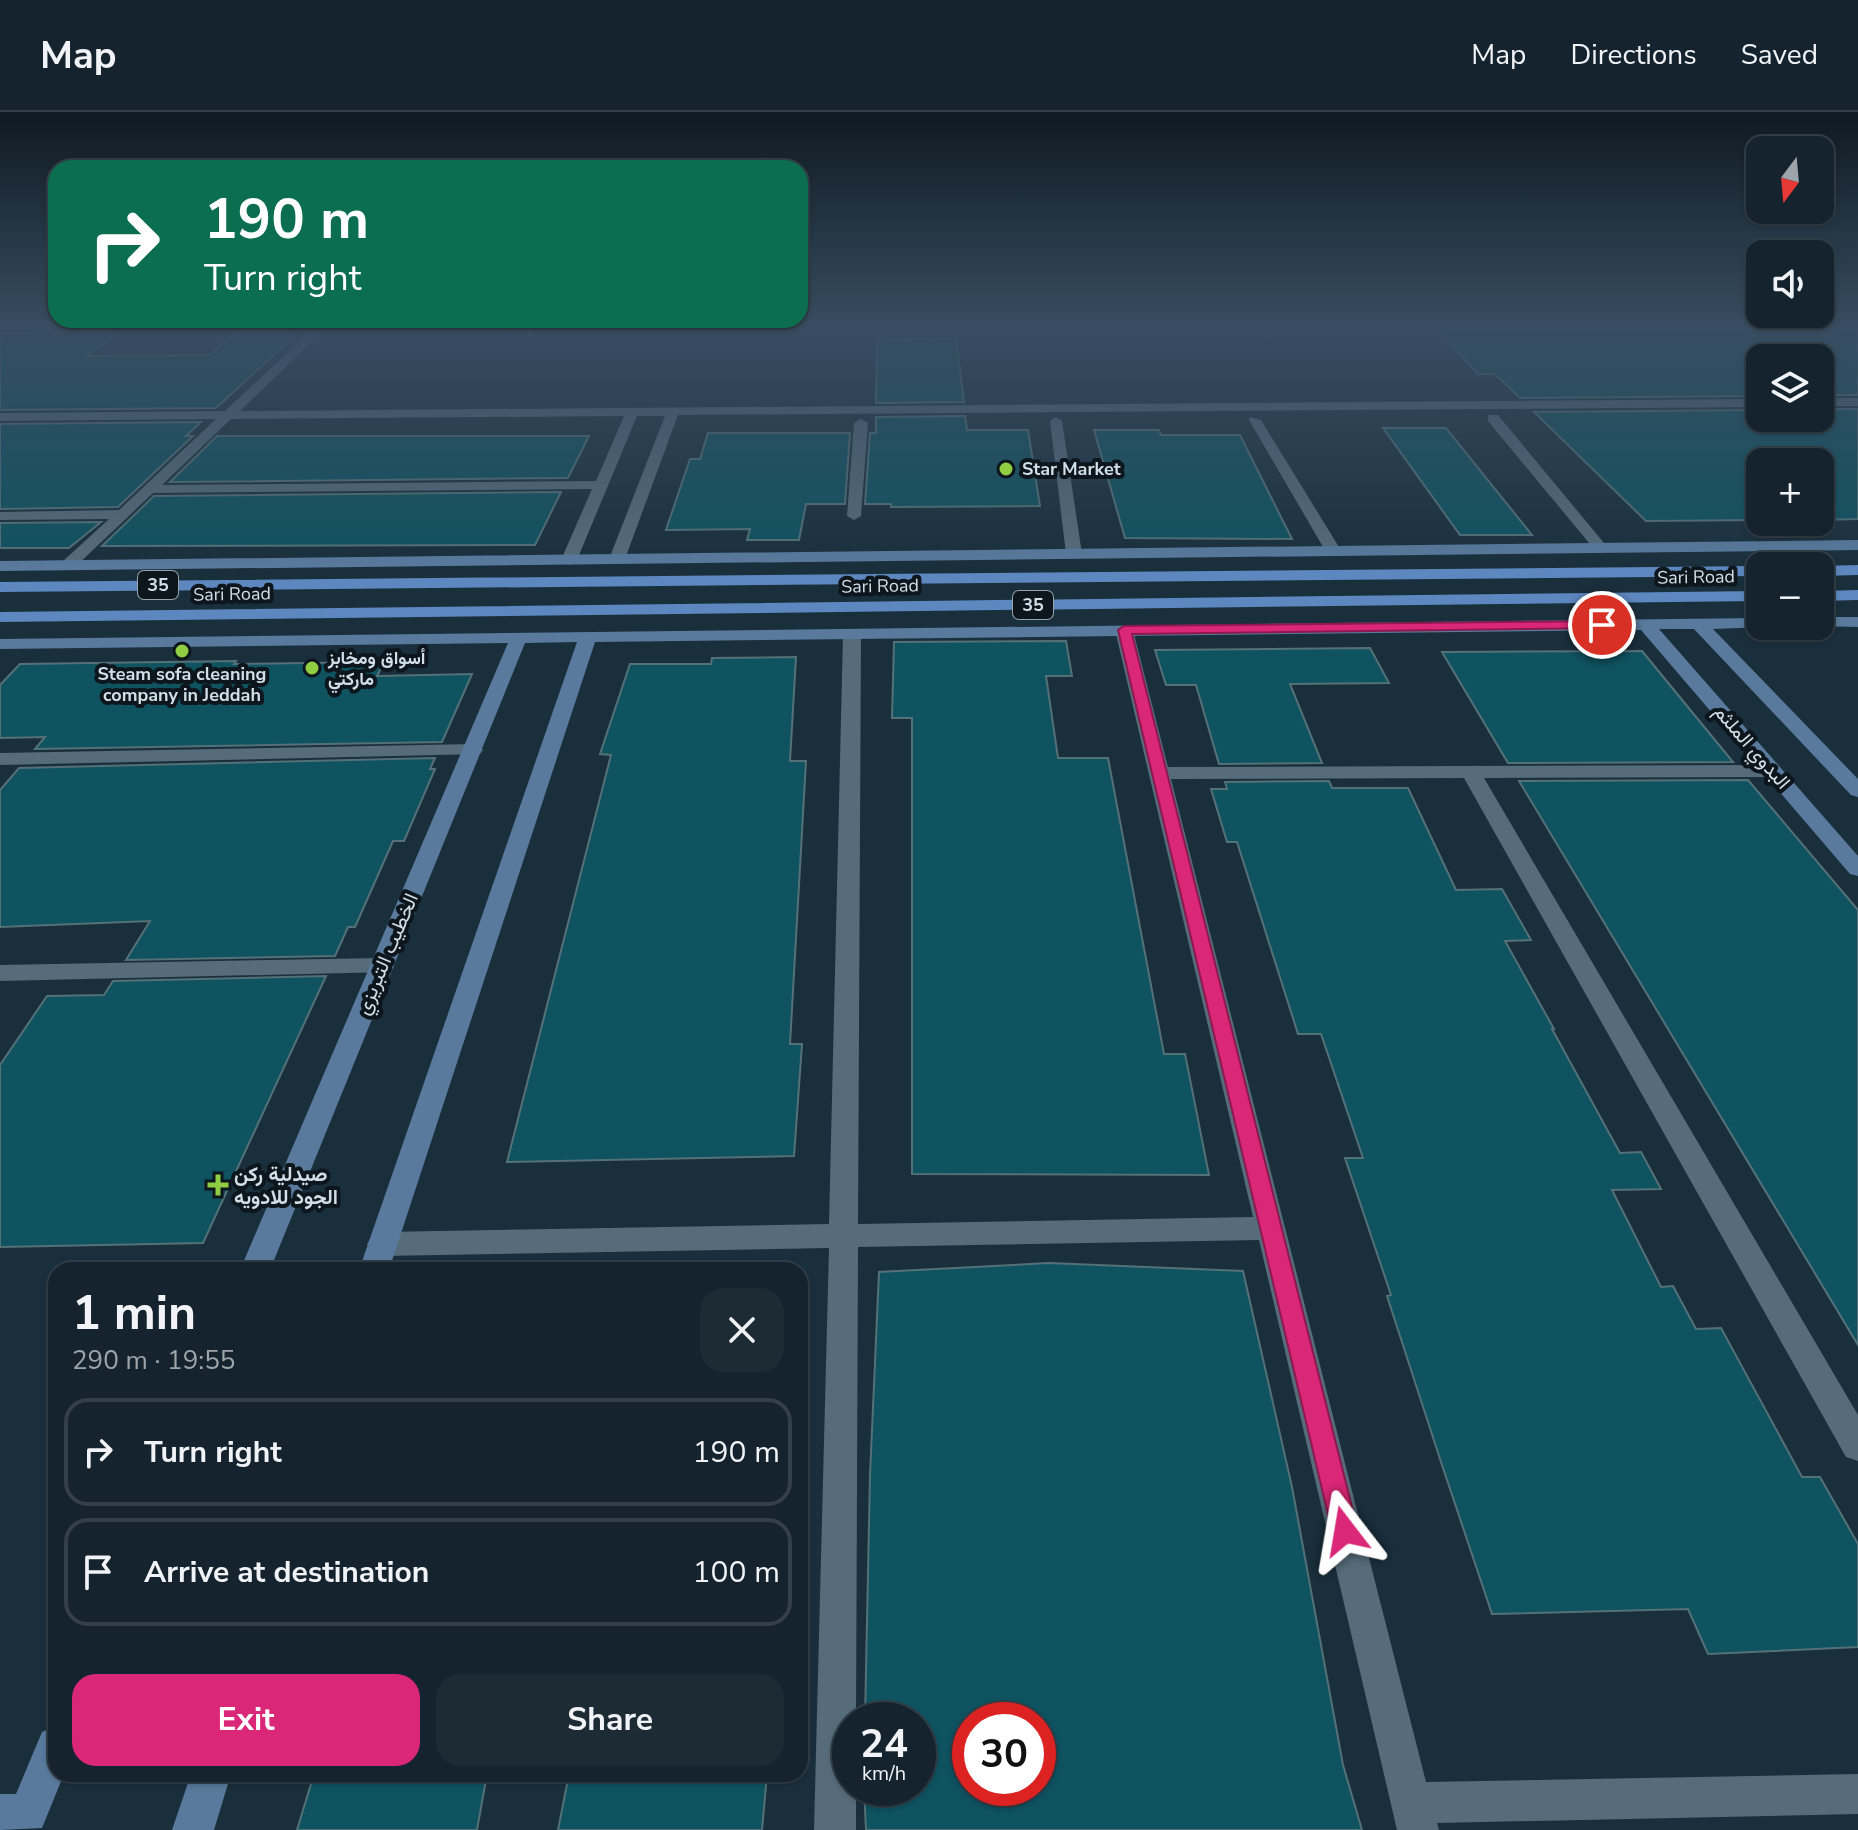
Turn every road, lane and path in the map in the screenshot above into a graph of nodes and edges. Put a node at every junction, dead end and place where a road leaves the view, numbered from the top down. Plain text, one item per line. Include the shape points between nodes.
1 (236, 408) edge
2 (1384, 408) edge
3 (1834, 415) edge
4 (1858, 415) edge
5 (228, 416) junction
6 (1746, 416) edge
7 (0, 417) edge
8 (629, 418) junction
9 (671, 418) junction
10 (1493, 418) junction
11 (1255, 420) junction
12 (1056, 421) junction
13 (861, 423) junction
14 (215, 428) junction
15 (0, 429) edge
16 (601, 485) junction
17 (150, 489) junction
18 (122, 514) junction
19 (0, 516) edge
20 (854, 516) dead end
21 (1858, 545) edge
22 (1599, 546) junction
23 (1334, 552) junction
24 (1074, 554) junction
25 (617, 559) junction
26 (569, 560) junction
27 (68, 565) junction
28 (0, 566) edge
29 (1858, 570) edge
30 (1746, 571) edge
31 (1834, 571) edge
32 (0, 587) edge
33 (1858, 595) edge
34 (1746, 596) edge
35 (1834, 596) edge
36 (0, 617) edge
37 (1834, 622) edge
38 (1858, 622) edge
39 (1746, 623) edge
40 (1645, 624) junction
41 (1699, 624) junction
42 (1124, 630) junction
43 (852, 634) junction
44 (519, 637) junction
45 (588, 637) junction
46 (0, 644) edge
47 (473, 750) junction
48 (0, 759) edge
49 (1772, 771) junction
50 (1471, 772) junction
51 (1160, 773) junction
52 (1858, 791) edge
53 (1858, 869) edge
54 (382, 966) junction
55 (0, 973) edge
56 (1271, 1228) junction
57 (842, 1234) junction
58 (378, 1257) edge
59 (258, 1262) edge
60 (1858, 1446) edge
61 (48, 1761) edge
62 (208, 1782) edge
63 (1858, 1794) edge
64 (1415, 1817) edge
65 (16, 1819) edge
66 (193, 1830) edge
67 (835, 1830) edge

1 - 5 street
2 - 9 street
3 - 4 street
5 - 7 street
5 - 8 street
5 - 14 street
6 - 10 street
8 - 9 street
8 - 14 street
8 - 16 street
9 - 13 street
9 - 25 street
10 - 11 street
10 - 22 street
11 - 12 street
11 - 23 street
12 - 13 street
12 - 24 street
13 - 20 street
14 - 15 street
14 - 17 street
16 - 17 street
16 - 26 street
17 - 18 street
18 - 19 street
18 - 27 street
21 - 22 main road
22 - 23 main road
23 - 24 main road
24 - 25 main road
25 - 26 main road
26 - 27 main road
27 - 28 main road
29 - 31 main road
30 - 32 main road, Sari Road / 35
33 - 35 main road
34 - 36 main road, Sari Road / 35
37 - 38 main road
39 - 41 main road
40 - 41 main road
40 - 42 main road
40 - 49 main road, البدوي الملثم
41 - 52 main road
42 - 43 main road
42 - 51 street
43 - 45 main road
43 - 57 street
44 - 45 main road
44 - 46 main road
44 - 47 main road, الخطيب التبريزي
45 - 58 main road
47 - 48 street
47 - 54 main road, الخطيب التبريزي
49 - 50 street
49 - 53 main road, البدوي الملثم
50 - 51 street
50 - 60 street
51 - 56 street
54 - 55 street
54 - 59 main road, الخطيب التبريزي
56 - 57 street
56 - 64 street
57 - 58 street
57 - 67 street
61 - 65 main road
62 - 66 main road
63 - 64 street

